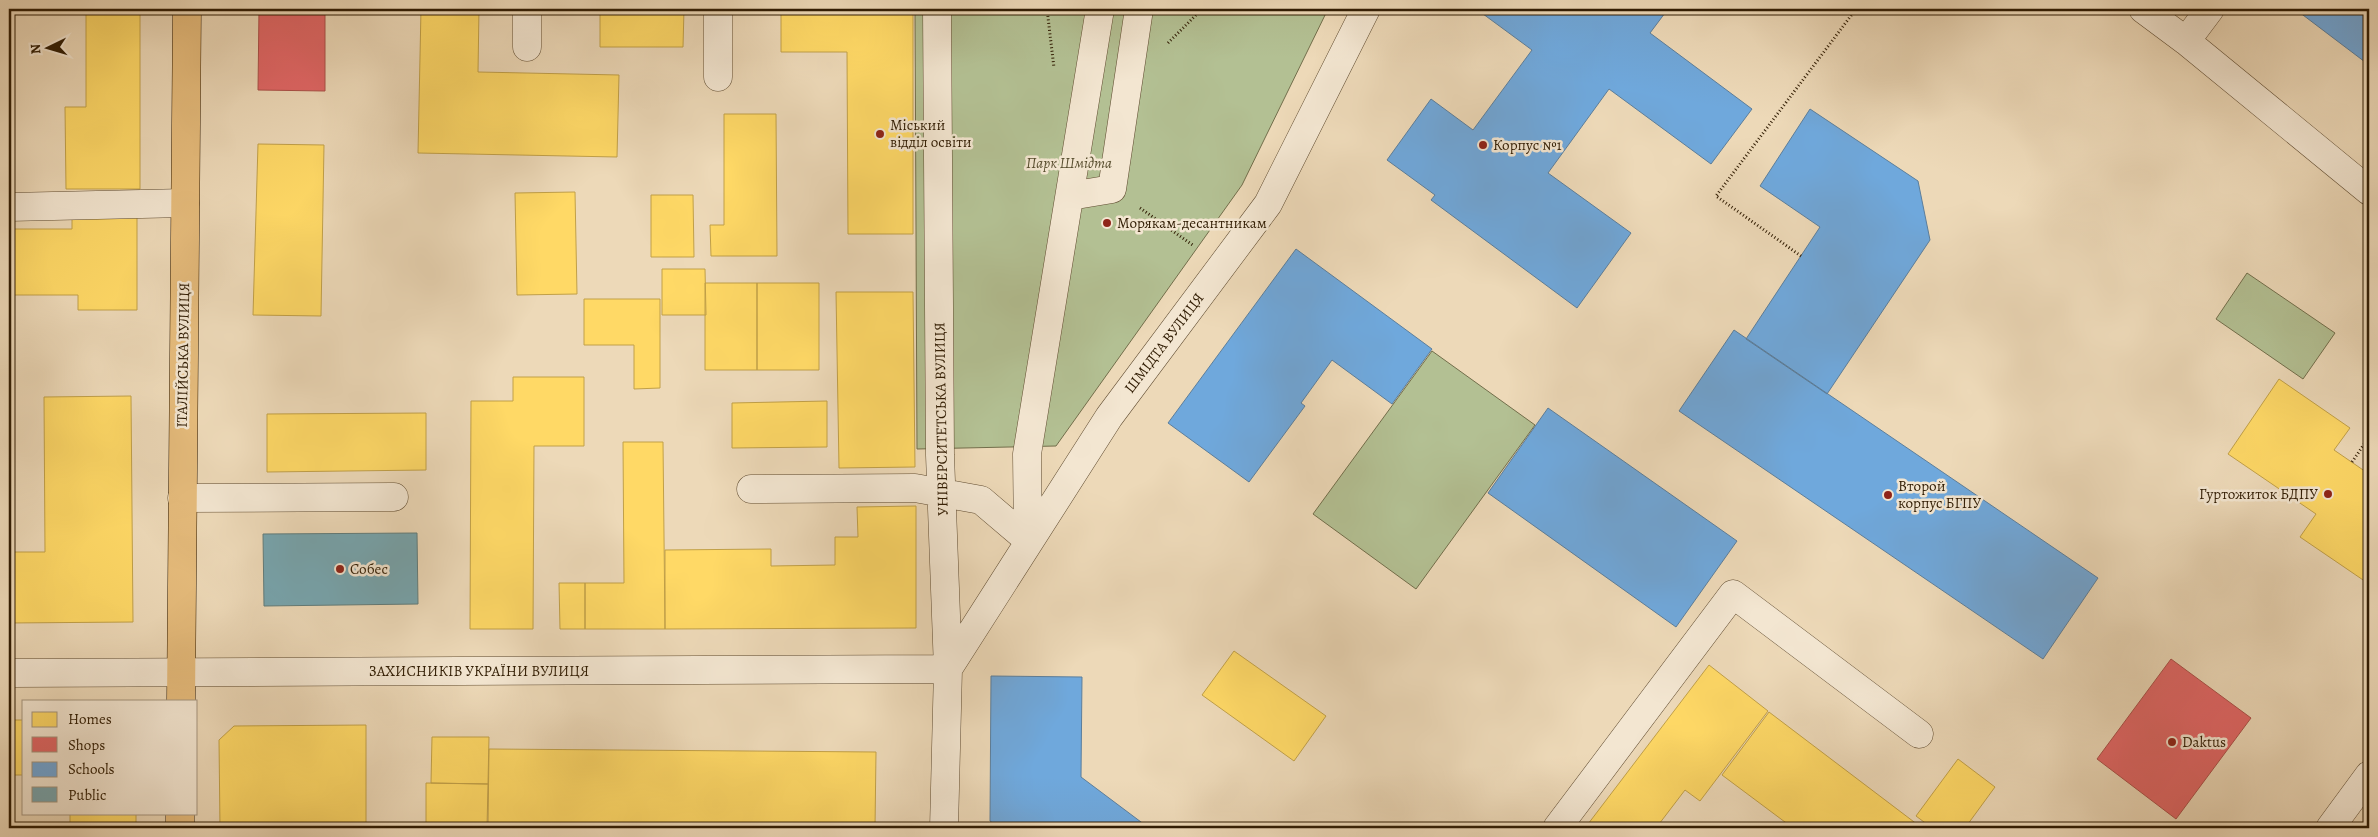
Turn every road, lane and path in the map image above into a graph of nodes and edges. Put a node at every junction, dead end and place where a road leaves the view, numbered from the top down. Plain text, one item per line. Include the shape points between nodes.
1 (186, 9) edge
2 (527, 9) edge
3 (718, 9) edge
4 (937, 9) edge
5 (1100, 9) edge
6 (1139, 9) edge
7 (1366, 9) edge
8 (1856, 9) edge
9 (2143, 9) edge
10 (2210, 9) edge
11 (2186, 41) junction
12 (527, 47) dead end
13 (718, 77) dead end
14 (1112, 189) junction
15 (2369, 191) edge
16 (1070, 196) junction
17 (185, 203) junction
18 (9, 208) edge
19 (1801, 256) dead end
20 (1222, 266) junction
21 (2369, 437) edge
22 (2352, 462) dead end
23 (751, 489) dead end
24 (941, 492) junction
25 (394, 497) dead end
26 (182, 498) junction
27 (1028, 540) junction
28 (948, 669) junction
29 (181, 672) junction
30 (9, 673) edge
31 (181, 700) edge
32 (1918, 734) dead end
33 (2369, 775) edge
34 (180, 814) edge
35 (180, 828) edge
36 (944, 828) edge
37 (1557, 828) edge
38 (2330, 828) edge

1 - 17 main road, ІТАЛІЙСЬКА ВУЛИЦЯ
2 - 12 street
3 - 13 street
4 - 24 street, УНІВЕРСИТЕТСЬКА ВУЛИЦЯ
5 - 16 street
6 - 14 street
7 - 20 street, ШМІДТА ВУЛИЦЯ via 1268,204
8 - 19 path via 1716,196
9 - 11 street
10 - 11 street
11 - 15 street
14 - 16 street
14 - 20 path
16 - 27 street via 1026,454
17 - 18 street
17 - 26 main road, ІТАЛІЙСЬКА ВУЛИЦЯ
20 - 27 street, ШМІДТА ВУЛИЦЯ via 1109,417
21 - 22 path
23 - 24 street via 915,488
24 - 27 street via 981,500
24 - 28 street, УНІВЕРСИТЕТСЬКА ВУЛИЦЯ
25 - 26 street
26 - 29 main road, ІТАЛІЙСЬКА ВУЛИЦЯ
27 - 28 street, ШМІДТА ВУЛИЦЯ
28 - 29 street, ЗАХИСНИКІВ УКРАЇНИ ВУЛИЦЯ
28 - 36 street, УНІВЕРСИТЕТСЬКА ВУЛИЦЯ
29 - 30 street, ЗАХИСНИКІВ УКРАЇНИ ВУЛИЦЯ
29 - 31 main road, ІТАЛІЙСЬКА ВУЛИЦЯ
32 - 37 street via 1732,594
33 - 38 street
34 - 35 main road

